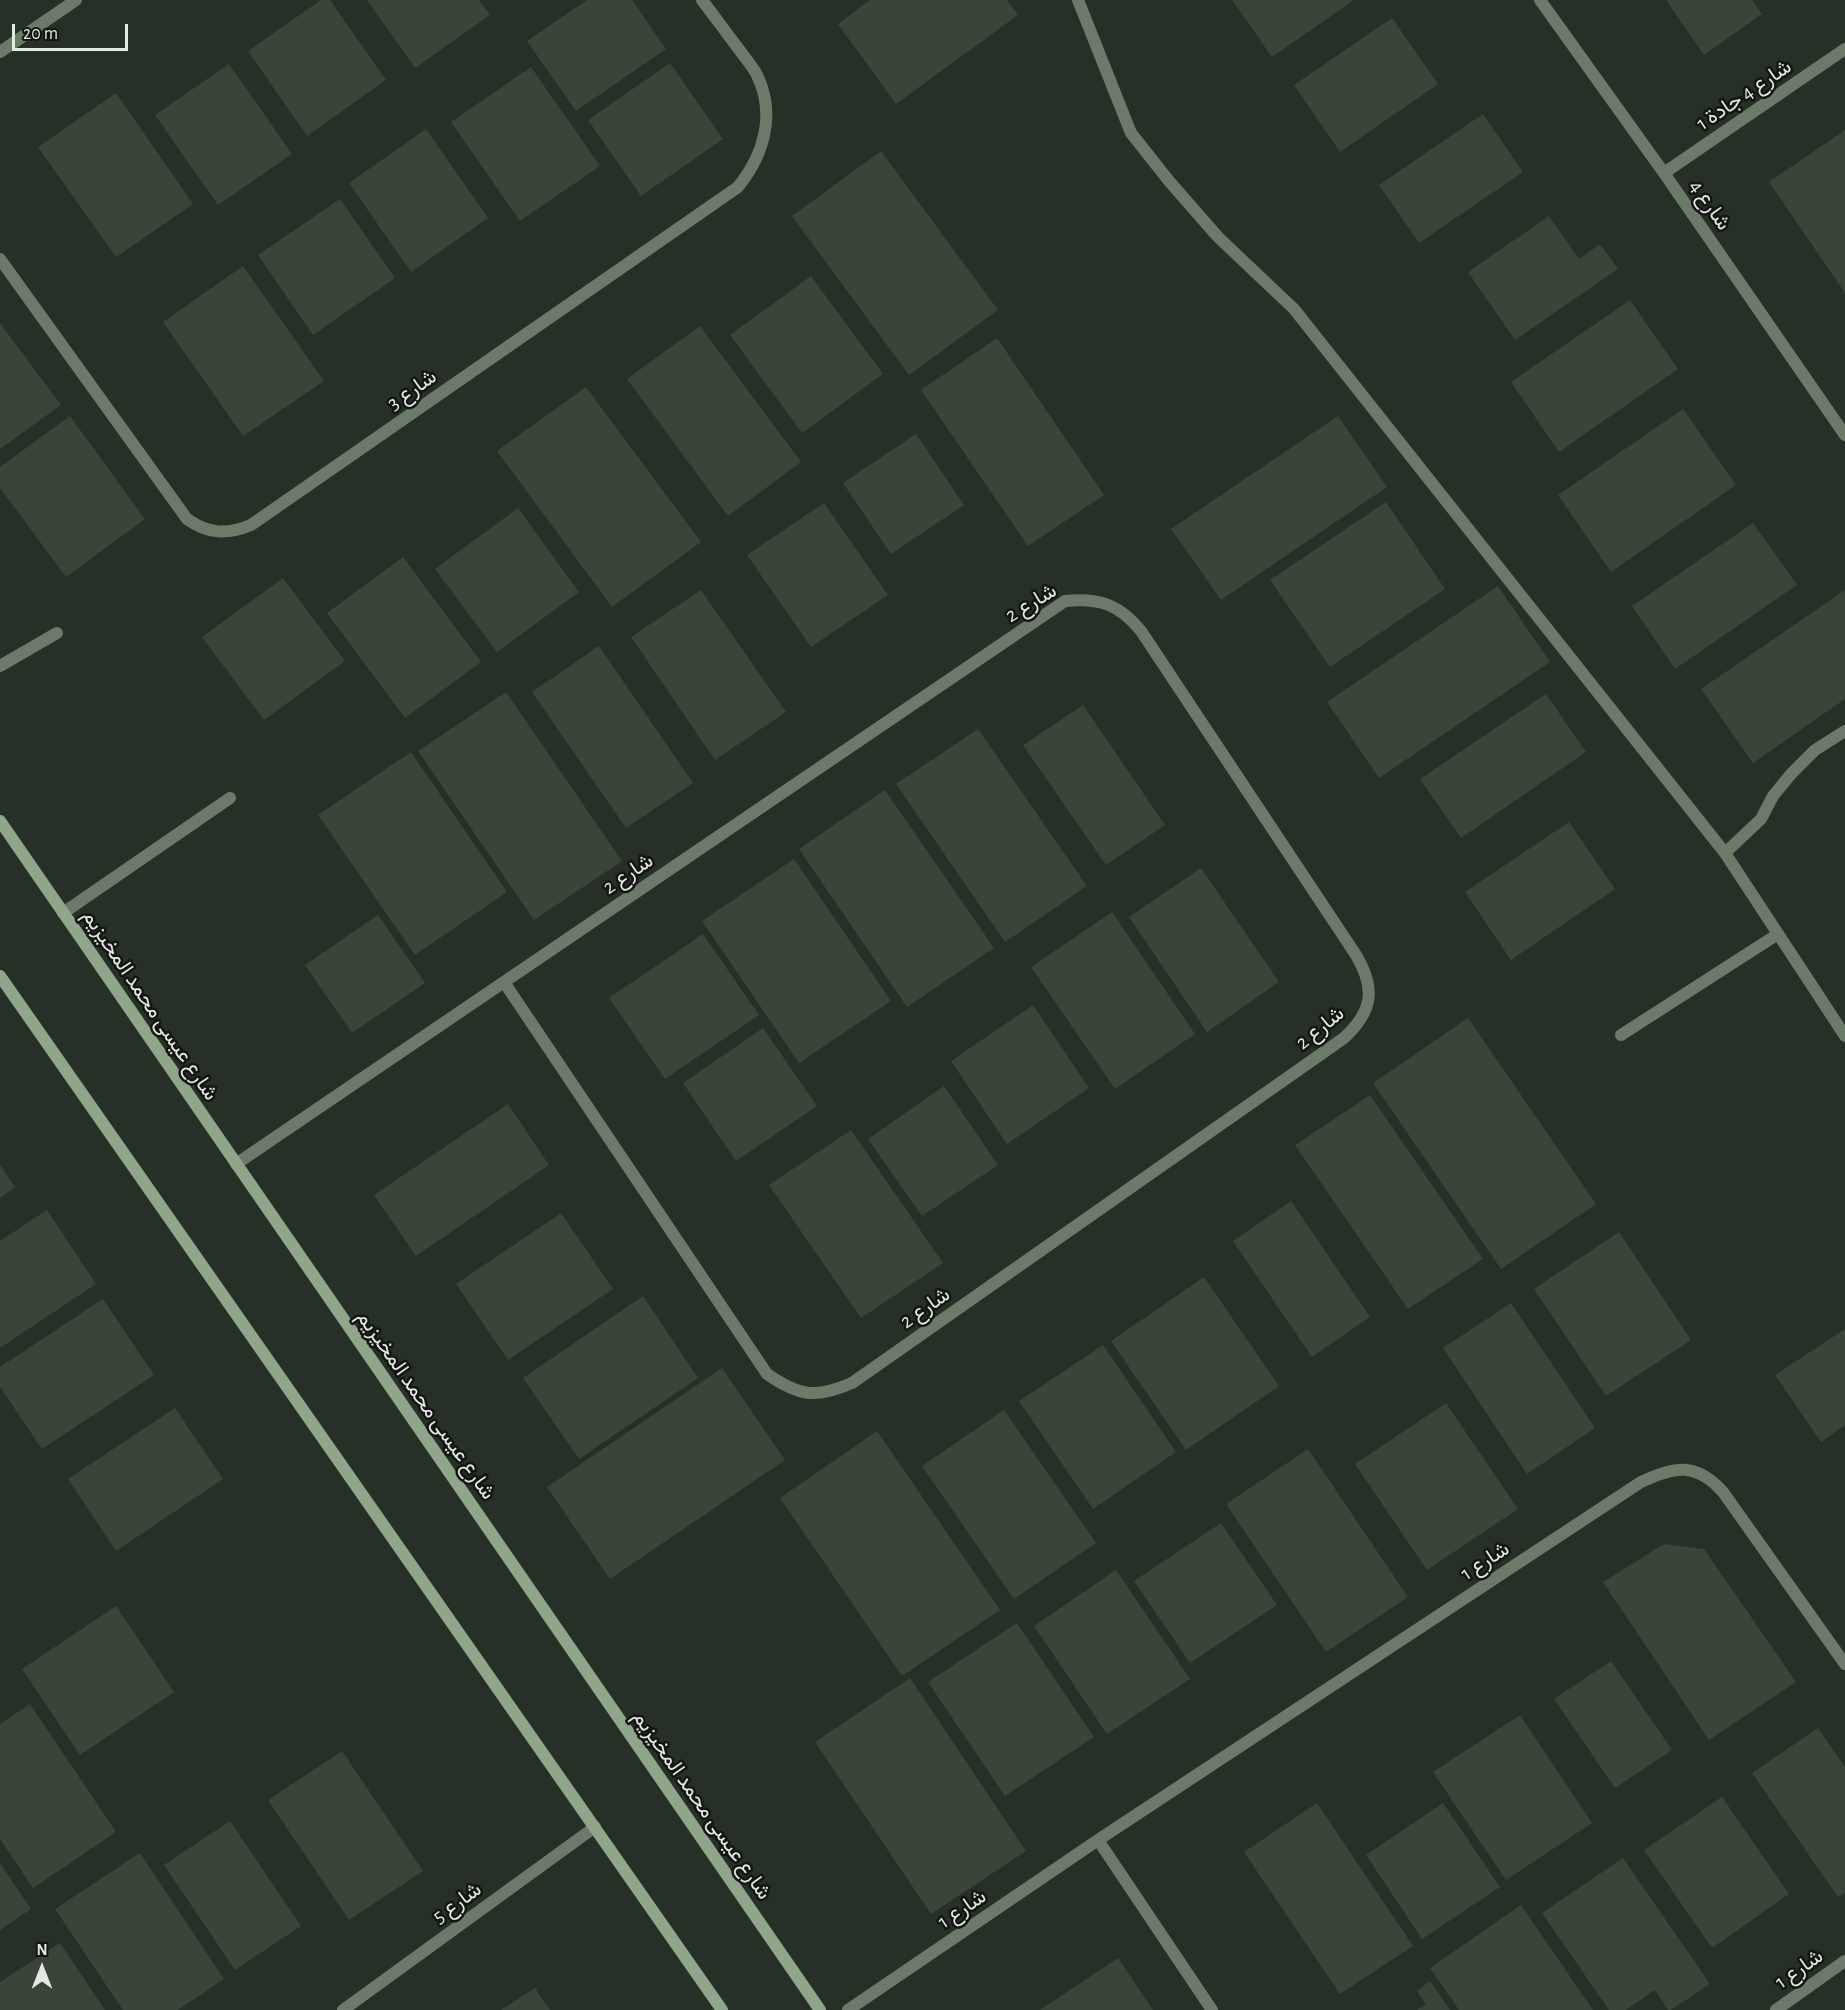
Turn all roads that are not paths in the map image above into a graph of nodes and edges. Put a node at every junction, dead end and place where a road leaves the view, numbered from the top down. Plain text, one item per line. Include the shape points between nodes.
1 (76, 0) edge
2 (702, 0) edge
3 (1078, 0) edge
4 (1540, 0) edge
5 (1845, 49) edge
6 (0, 52) edge
7 (1664, 173) junction
8 (0, 260) edge
9 (1845, 435) edge
10 (57, 633) dead end
11 (0, 666) edge
12 (1845, 730) edge
13 (230, 798) dead end
14 (0, 821) edge
15 (1725, 853) junction
16 (63, 913) junction
17 (1778, 934) junction
18 (0, 976) edge
19 (504, 982) junction
20 (1621, 1035) dead end
21 (1845, 1036) edge
22 (236, 1164) junction
23 (1845, 1664) edge
24 (595, 1827) junction
25 (1098, 1840) junction
26 (1845, 1961) edge
27 (343, 2010) edge
28 (722, 2010) edge
29 (820, 2010) edge
30 (848, 2010) edge
31 (1212, 2010) edge
32 (1776, 2010) edge

1 - 6 street
2 - 8 street, شارع 3 via 756,73 764,93 767,113 760,153 738,187 251,525 238,530 211,532 187,519
3 - 15 street via 1131,132 1218,237 1294,309
4 - 7 street, شارع 4
5 - 7 street, شارع 4 جادة 1
7 - 9 street, شارع 4
10 - 11 street
12 - 15 street via 1815,750 1791,774 1761,819
13 - 16 street
14 - 16 street, شارع عيسى محمد المخيزيم
15 - 17 street
16 - 22 street, شارع عيسى محمد المخيزيم
17 - 20 street
17 - 21 street
18 - 24 street
19 - 19 street, شارع 2 via 767,1374 786,1387 808,1394 830,1392 852,1383 1344,1038 1358,1025 1370,990 1366,971 1356,955 1141,631 1119,609 1085,599 1065,601
19 - 22 street, شارع 2
22 - 29 street, شارع عيسى محمد المخيزيم
23 - 25 street, شارع 1 via 1724,1492 1712,1480 1690,1469 1663,1471
24 - 27 street, شارع 5
24 - 28 street
25 - 30 street, شارع 1
25 - 31 street
26 - 32 street, شارع 1

